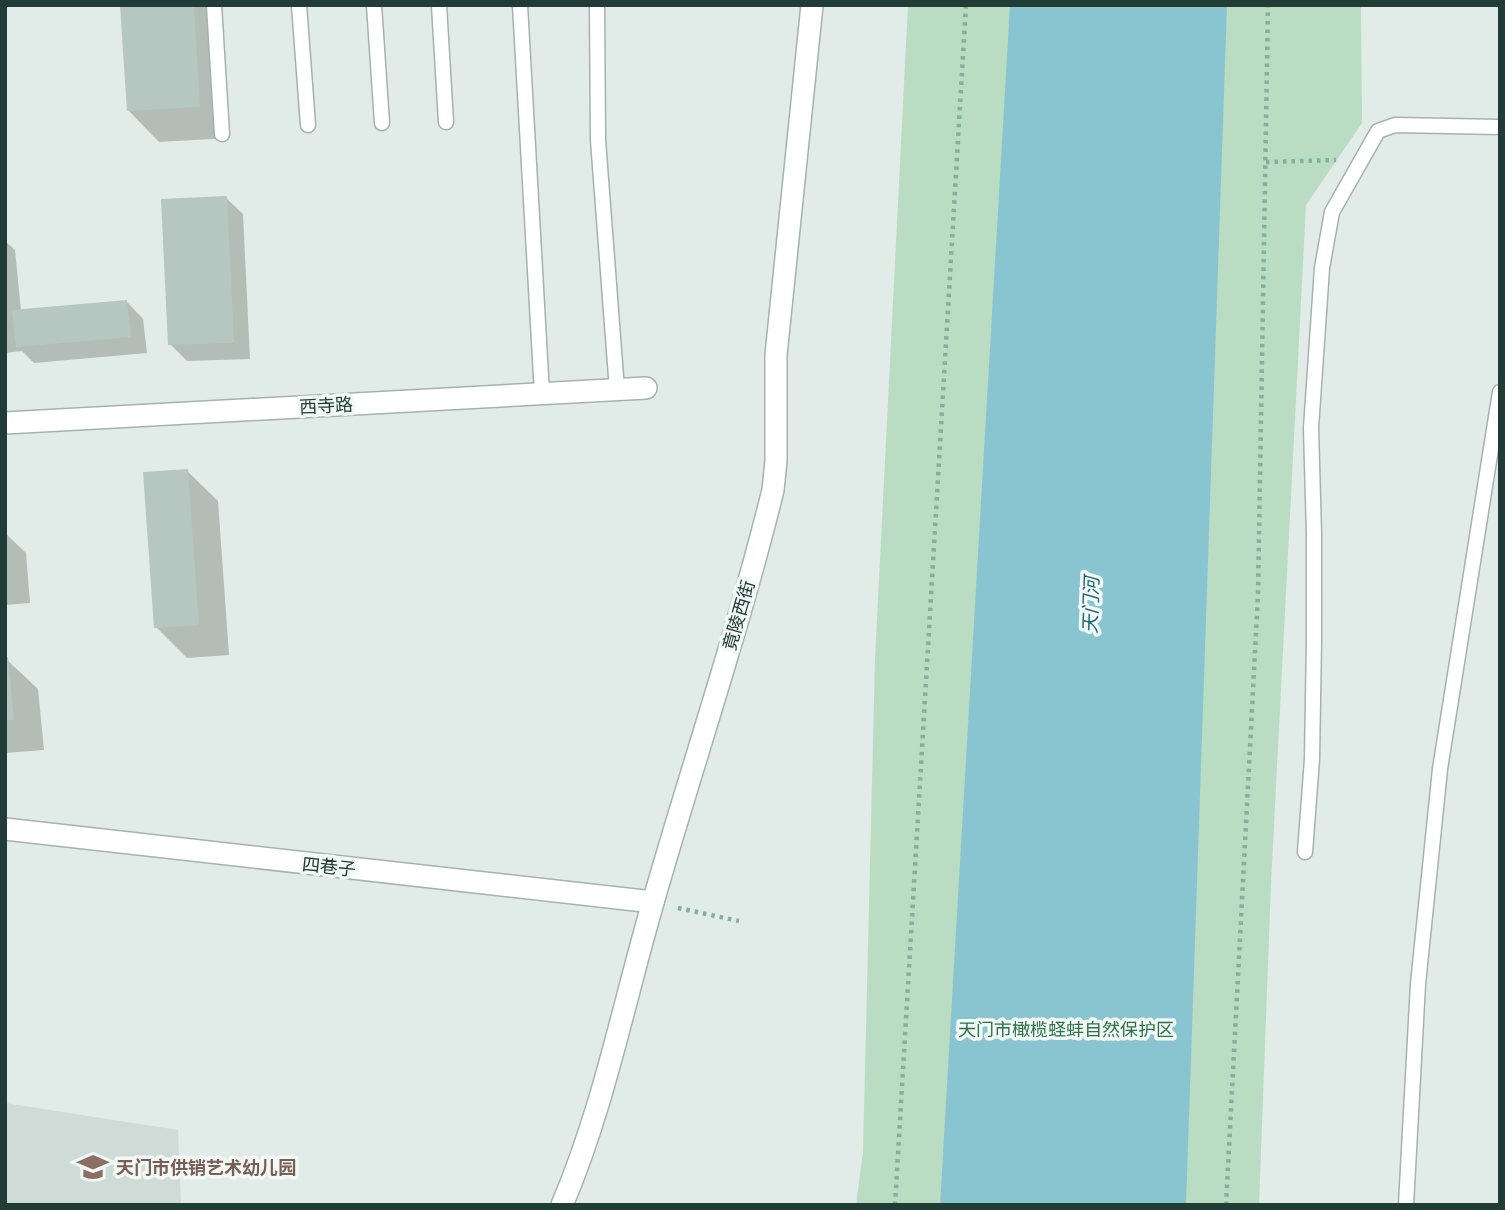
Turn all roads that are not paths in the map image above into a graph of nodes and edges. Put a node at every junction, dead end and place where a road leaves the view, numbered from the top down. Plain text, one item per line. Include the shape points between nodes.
1 (214, 5) edge
2 (299, 5) edge
3 (374, 5) edge
4 (439, 5) edge
5 (520, 5) edge
6 (597, 5) edge
7 (812, 5) edge
8 (446, 122) dead end
9 (382, 123) dead end
10 (308, 125) dead end
11 (1500, 127) edge
12 (222, 134) dead end
13 (646, 388) dead end
14 (617, 390) junction
15 (1500, 392) edge
16 (542, 394) junction
17 (5, 423) edge
18 (5, 829) edge
19 (1305, 852) dead end
20 (653, 902) junction
21 (562, 1205) edge
22 (1406, 1205) edge

1 - 12 lane
2 - 10 lane
3 - 9 lane
4 - 8 lane
5 - 16 lane
6 - 14 lane via 598,140
7 - 20 street, 竟陵西街 via 776,355 773,490
11 - 19 lane via 1395,125 1378,131 1332,212 1322,268 1311,428 1313,667
13 - 14 street, 西寺路
14 - 16 street, 西寺路
15 - 22 lane via 1440,769 1418,984
16 - 17 street, 西寺路
18 - 20 street, 四巷子
20 - 21 street, 竟陵西街 via 595,1117

